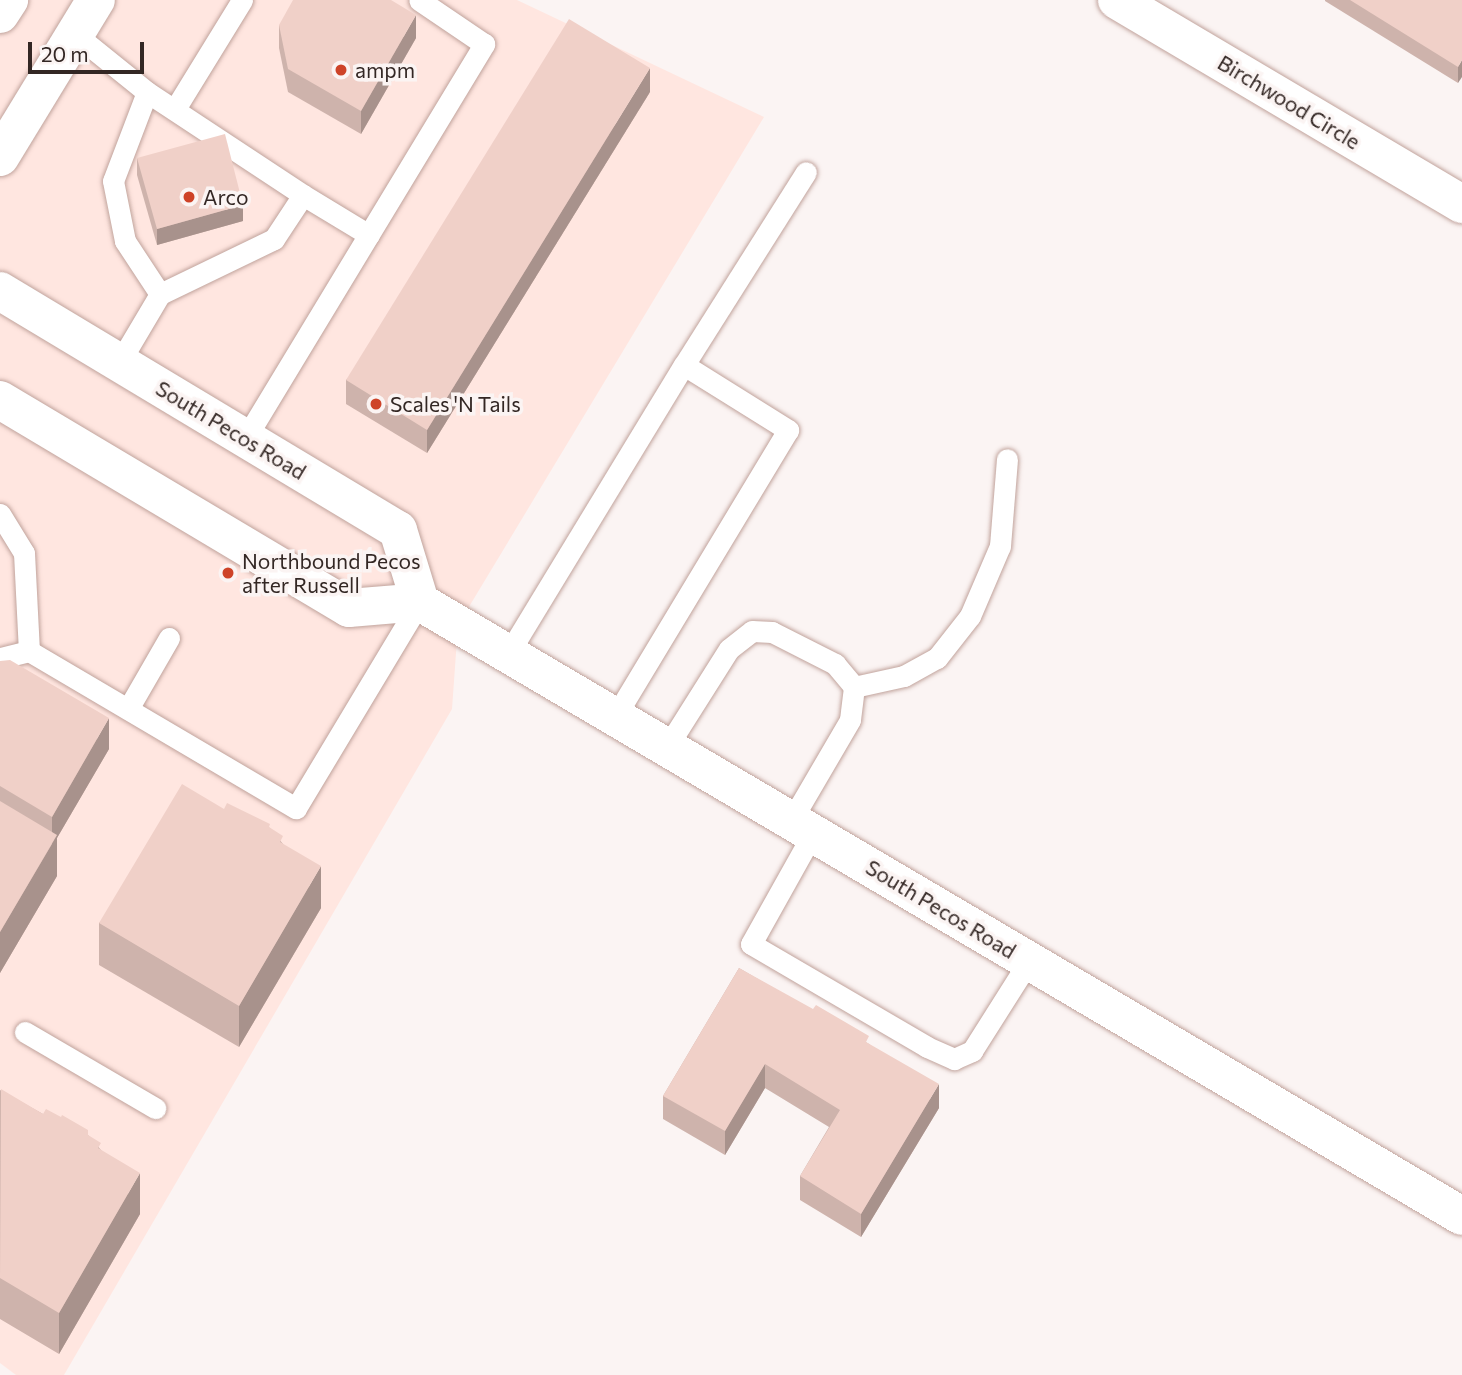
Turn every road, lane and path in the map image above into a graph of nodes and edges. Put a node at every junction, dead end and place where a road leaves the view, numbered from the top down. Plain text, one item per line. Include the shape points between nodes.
1 (9, 0) edge
2 (96, 0) edge
3 (242, 0) edge
4 (419, 0) edge
5 (1117, 0) edge
6 (0, 14) edge
7 (75, 34) junction
8 (147, 92) junction
9 (175, 109) junction
10 (0, 157) edge
11 (806, 172) dead end
12 (303, 195) junction
13 (1462, 204) edge
14 (369, 235) junction
15 (0, 291) edge
16 (160, 294) junction
17 (119, 363) junction
18 (684, 365) junction
19 (0, 400) edge
20 (246, 439) junction
21 (1007, 458) dead end
22 (0, 514) edge
23 (420, 602) junction
24 (169, 638) dead end
25 (29, 651) junction
26 (508, 654) junction
27 (0, 658) edge
28 (854, 687) junction
29 (128, 709) junction
30 (615, 717) junction
31 (667, 747) junction
32 (802, 827) junction
33 (1029, 961) junction
34 (25, 1032) dead end
35 (155, 1108) dead end
36 (1462, 1216) edge

1 - 6 main road
2 - 7 main road
3 - 9 lane
4 - 14 lane via 484,44
5 - 13 main road, Birchwood Circle
7 - 8 lane
7 - 10 main road
8 - 9 lane
8 - 16 lane via 113,181 125,241
9 - 12 lane
11 - 18 lane
12 - 14 lane
12 - 16 lane via 274,239
14 - 20 lane
15 - 17 main road, South Pecos Road
16 - 17 lane
17 - 20 main road, South Pecos Road
18 - 26 lane
18 - 30 lane via 788,430
19 - 23 main road via 349,608
20 - 23 main road, South Pecos Road via 398,530
21 - 28 lane via 1000,546 970,616 937,658 904,676
22 - 25 lane via 24,553
23 - 26 main road, South Pecos Road
23 - 29 lane via 296,808
24 - 29 lane
25 - 27 lane
25 - 29 lane
26 - 30 main road, South Pecos Road
28 - 31 lane via 835,664 772,632 752,631 729,649
28 - 32 lane via 850,720
30 - 31 main road, South Pecos Road
31 - 32 main road, South Pecos Road
32 - 33 main road, South Pecos Road
32 - 33 lane via 751,944 954,1059 972,1051
33 - 36 main road, South Pecos Road
34 - 35 lane

